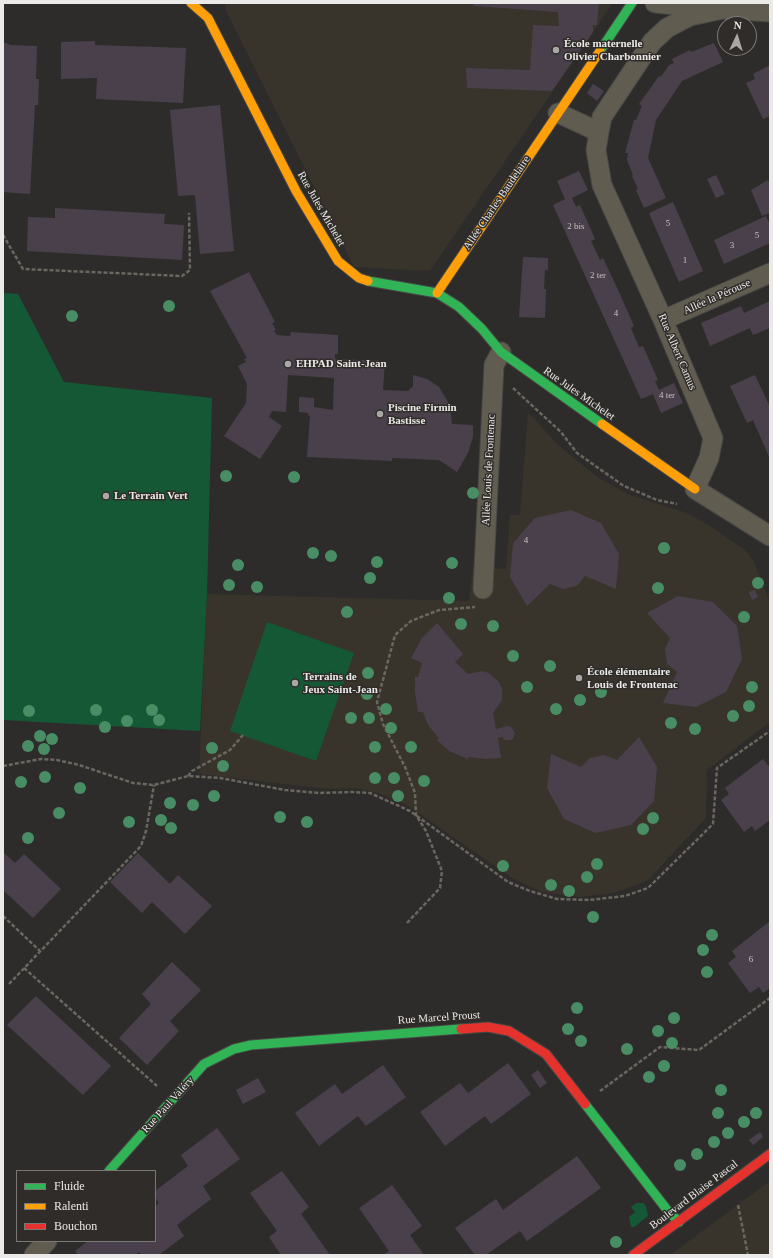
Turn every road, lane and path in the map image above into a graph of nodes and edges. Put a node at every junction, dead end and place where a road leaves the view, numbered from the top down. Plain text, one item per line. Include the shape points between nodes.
1 (191, 3) edge
2 (632, 3) edge
3 (655, 3) edge
4 (723, 9) junction
5 (763, 9) edge
6 (558, 113) junction
7 (599, 132) junction
8 (189, 213) dead end
9 (3, 235) edge
10 (770, 273) edge
11 (437, 293) junction
12 (664, 320) junction
13 (497, 358) junction
14 (695, 488) junction
15 (679, 504) dead end
16 (770, 536) edge
17 (483, 589) joint
18 (770, 731) edge
19 (243, 735) dead end
20 (3, 766) edge
21 (188, 776) junction
22 (154, 785) junction
23 (416, 815) junction
24 (3, 916) edge
25 (407, 923) dead end
26 (40, 951) junction
27 (24, 968) junction
28 (9, 984) dead end
29 (770, 998) edge
30 (234, 1049) joint
31 (173, 1100) junction
32 (583, 1102) junction
33 (770, 1154) edge
34 (110, 1170) edge
35 (732, 1181) junction
36 (679, 1222) junction
37 (46, 1242) edge
38 (34, 1255) edge
39 (633, 1255) edge
40 (748, 1255) edge

1 - 11 street, Rue Jules Michelet via 208,18 296,191 338,261 359,278 376,284
2 - 6 street, Allée Charles Baudelaire
3 - 4 street
4 - 5 street
4 - 7 street via 690,16 667,28 652,42 602,117
6 - 7 street
6 - 11 street, Allée Charles Baudelaire
7 - 12 street, Rue Albert Camus via 596,150 602,184
8 - 9 path via 190,270 182,276 23,269
10 - 12 street, Allée la Pérouse
11 - 13 street, Rue Jules Michelet via 459,307 482,329
12 - 14 street, Rue Albert Camus via 713,438 709,458
13 - 14 street, Rue Jules Michelet
13 - 15 path via 517,394 561,432 577,453 624,486 657,500
13 - 17 street, Allée Louis de Frontenac
14 - 16 street
17 - 23 path via 477,607 439,610 411,621 395,636 384,672 377,702 383,724 415,793
18 - 23 path via 716,768 713,824 648,888 625,896 589,900 557,899 530,891 508,882
19 - 21 path via 230,750 192,771
20 - 22 path via 41,759 57,760 133,783
21 - 22 path
21 - 23 path via 220,778 285,790 370,793
22 - 26 path via 141,846
23 - 25 path via 426,831 442,871 440,888
24 - 26 path
26 - 27 path
27 - 28 path
27 - 31 path
29 - 32 path via 699,1050 660,1047
30 - 31 street, Rue Paul Valéry via 204,1064
30 - 32 street, Rue Marcel Proust via 251,1045 488,1027 510,1031 546,1054
31 - 34 street, Rue Paul Valéry
32 - 36 street, Rue Marcel Proust
33 - 35 street, Boulevard Blaise Pascal
35 - 36 street, Boulevard Blaise Pascal
35 - 40 path
36 - 39 street, Boulevard Blaise Pascal
37 - 38 street

